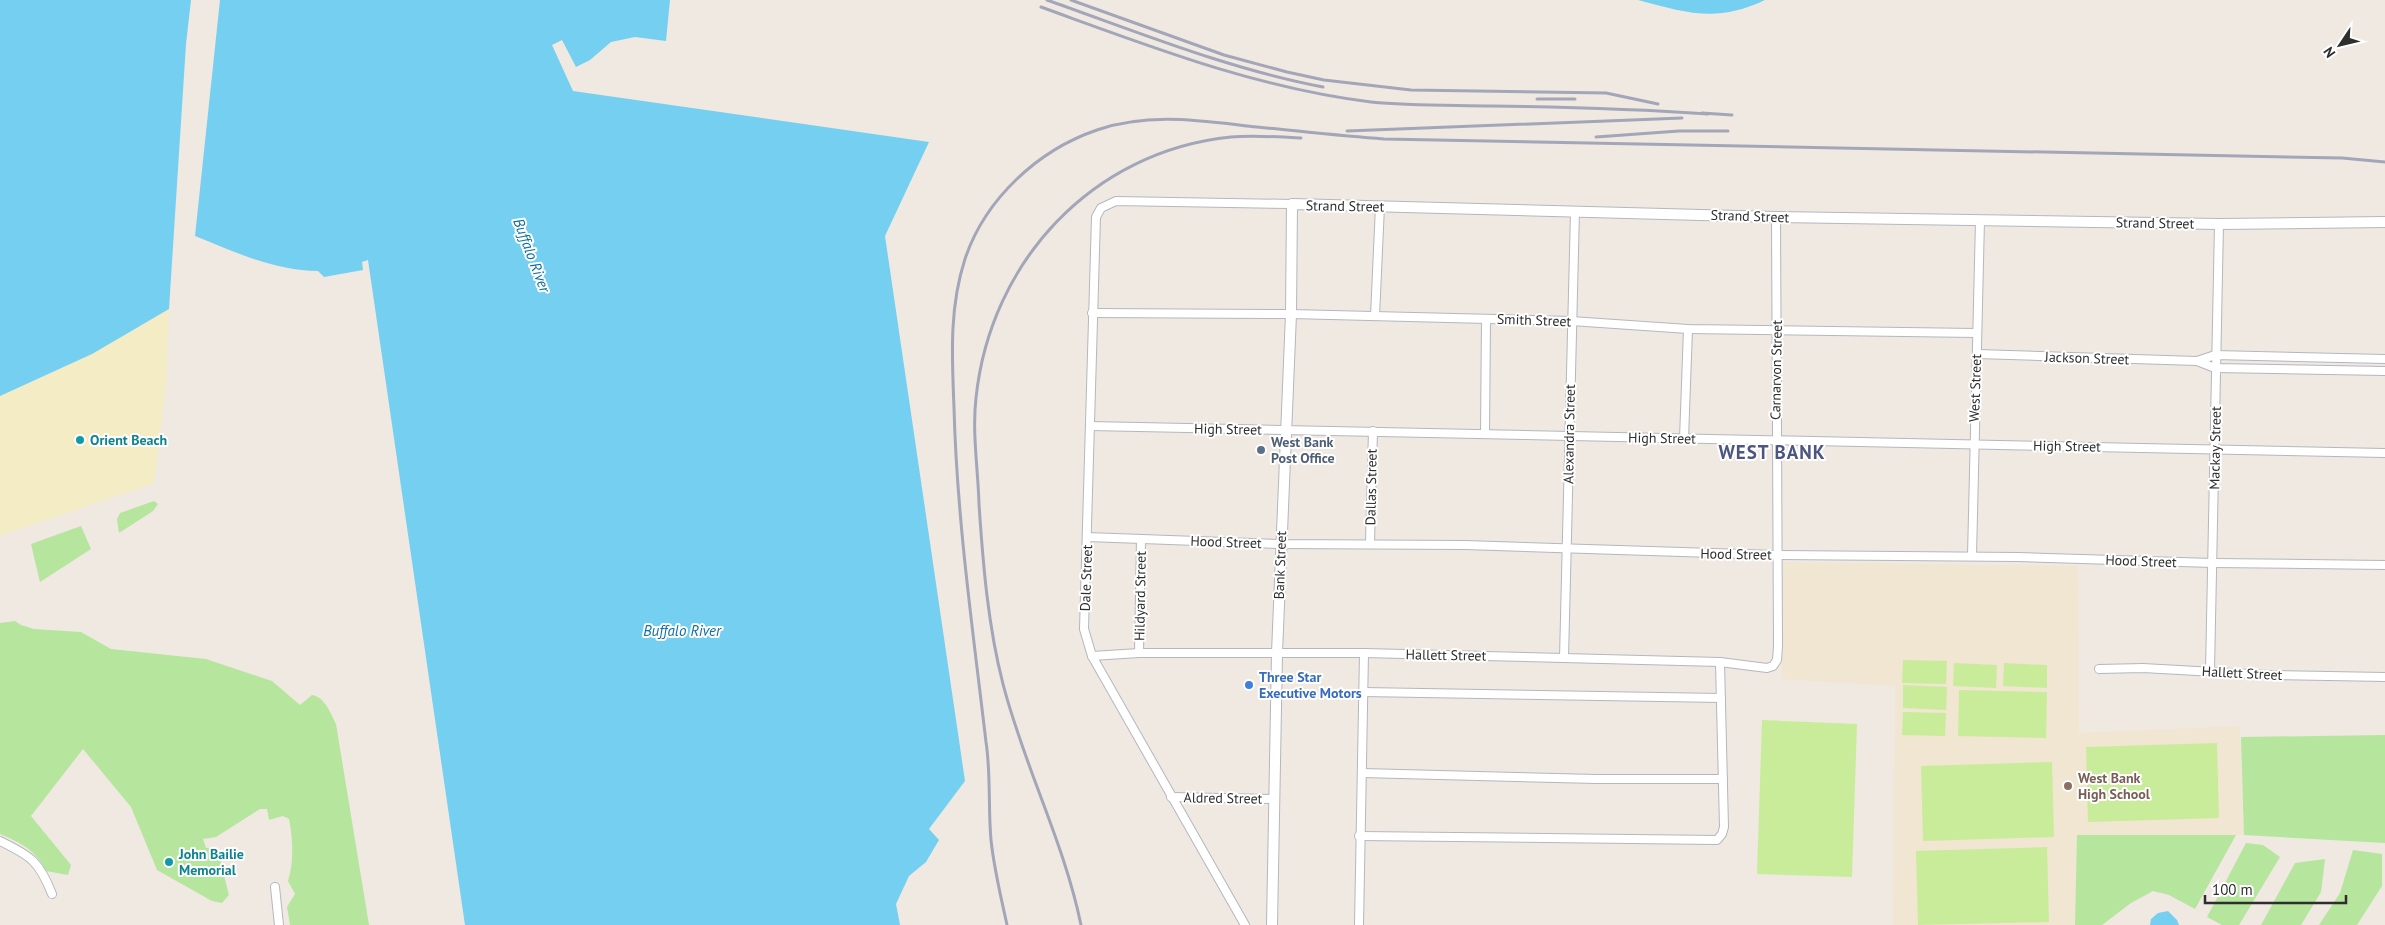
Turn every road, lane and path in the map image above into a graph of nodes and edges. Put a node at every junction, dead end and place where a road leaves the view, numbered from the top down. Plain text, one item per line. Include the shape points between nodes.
1 (1116, 202) joint
2 (1292, 204) junction
3 (1380, 206) junction
4 (1575, 210) junction
5 (1776, 217) junction
6 (1980, 220) junction
7 (2385, 222) edge
8 (2219, 224) junction
9 (1092, 313) junction
10 (1291, 314) junction
11 (1375, 316) junction
12 (1486, 319) junction
13 (1572, 321) junction
14 (1776, 328) junction
15 (1688, 329) junction
16 (1976, 333) junction
17 (1977, 354) junction
18 (2215, 355) junction
19 (2385, 359) edge
20 (2196, 361) junction
21 (2215, 368) junction
22 (2385, 371) edge
23 (1090, 426) junction
24 (1286, 430) junction
25 (1373, 431) junction
26 (1485, 434) junction
27 (1569, 436) junction
28 (1684, 438) junction
29 (1777, 439) junction
30 (1974, 443) junction
31 (2215, 448) junction
32 (2385, 453) edge
33 (1087, 537) junction
34 (1141, 539) junction
35 (1370, 543) junction
36 (1280, 544) junction
37 (1566, 548) junction
38 (1776, 555) junction
39 (1972, 556) junction
40 (2213, 564) junction
41 (2385, 565) edge
42 (1778, 642) joint
43 (1139, 653) junction
44 (1277, 653) junction
45 (1364, 653) junction
46 (1092, 656) junction
47 (1564, 658) junction
48 (1720, 662) junction
49 (2099, 669) dead end
50 (2210, 672) junction
51 (2385, 677) edge
52 (1363, 692) junction
53 (1721, 698) junction
54 (1362, 773) junction
55 (1723, 779) junction
56 (1172, 797) junction
57 (1275, 799) junction
58 (1359, 836) junction
59 (0, 841) edge
60 (275, 887) dead end
61 (52, 894) dead end
62 (279, 925) edge
63 (1245, 925) edge
64 (1272, 925) edge
65 (1359, 925) edge

1 - 2 street, Strand Street
1 - 9 street, Dale Street via 1101,208 1096,217
2 - 3 street, Strand Street
2 - 10 street, Bank Street
3 - 4 street, Strand Street
3 - 11 street
4 - 5 street, Strand Street
4 - 13 street, Alexandra Street
5 - 6 street, Strand Street
5 - 14 street, Carnarvon Street
6 - 8 street, Strand Street
6 - 16 street, West Street
7 - 8 street, Strand Street
8 - 18 street, Mackay Street
9 - 10 street, Smith Street
9 - 23 street, Dale Street
10 - 11 street, Smith Street
10 - 24 street, Bank Street
11 - 12 street, Smith Street
12 - 13 street, Smith Street
12 - 26 street
13 - 15 street, Smith Street
13 - 27 street, Alexandra Street
14 - 15 street, Smith Street
14 - 16 street, Smith Street
14 - 29 street, Carnarvon Street
15 - 28 street
16 - 17 street, West Street
17 - 20 street, Jackson Street
17 - 30 street, West Street
18 - 19 street, Jackson Street
18 - 20 street, Jackson Street
18 - 21 street, Mackay Street
20 - 21 street, Jackson Street
21 - 22 street, Jackson Street
21 - 31 street, Mackay Street
23 - 24 street, High Street
23 - 33 street, Dale Street
24 - 25 street, High Street
24 - 36 street, Bank Street
25 - 26 street, High Street
25 - 35 street, Dallas Street
26 - 27 street, High Street
27 - 28 street, High Street
27 - 37 street, Alexandra Street
28 - 29 street, High Street
29 - 30 street, High Street
29 - 38 street, Carnarvon Street
30 - 31 street, High Street
30 - 39 street, West Street
31 - 32 street, High Street
31 - 40 street, Mackay Street
33 - 34 street, Hood Street
33 - 46 street, Dale Street via 1084,622
34 - 36 street, Hood Street
34 - 43 street, Hildyard Street
35 - 36 street, Hood Street
35 - 37 street, Hood Street
36 - 44 street, Bank Street
37 - 38 street, Hood Street
37 - 47 street, Alexandra Street
38 - 39 street, Hood Street
38 - 42 street, Carnarvon Street
39 - 40 street, Hood Street
40 - 41 street, Hood Street
40 - 50 street, Mackay Street
42 - 48 street, Hallett Street via 1776,662 1770,668
43 - 44 street, Hallett Street
43 - 46 street, Hallett Street
44 - 45 street, Hallett Street
44 - 57 street, Bank Street
45 - 47 street, Hallett Street
45 - 52 street
46 - 56 street, Dale Street
47 - 48 street, Hallett Street
48 - 53 street
49 - 50 street, Hallett Street
50 - 51 street, Hallett Street
52 - 53 street
52 - 54 street
53 - 55 street
54 - 55 street
54 - 58 street
55 - 58 street via 1723,831 1716,841
56 - 57 street, Aldred Street
56 - 63 street, Dale Street
57 - 64 street, Bank Street
58 - 65 street
59 - 61 street via 28,854 44,874
60 - 62 street

